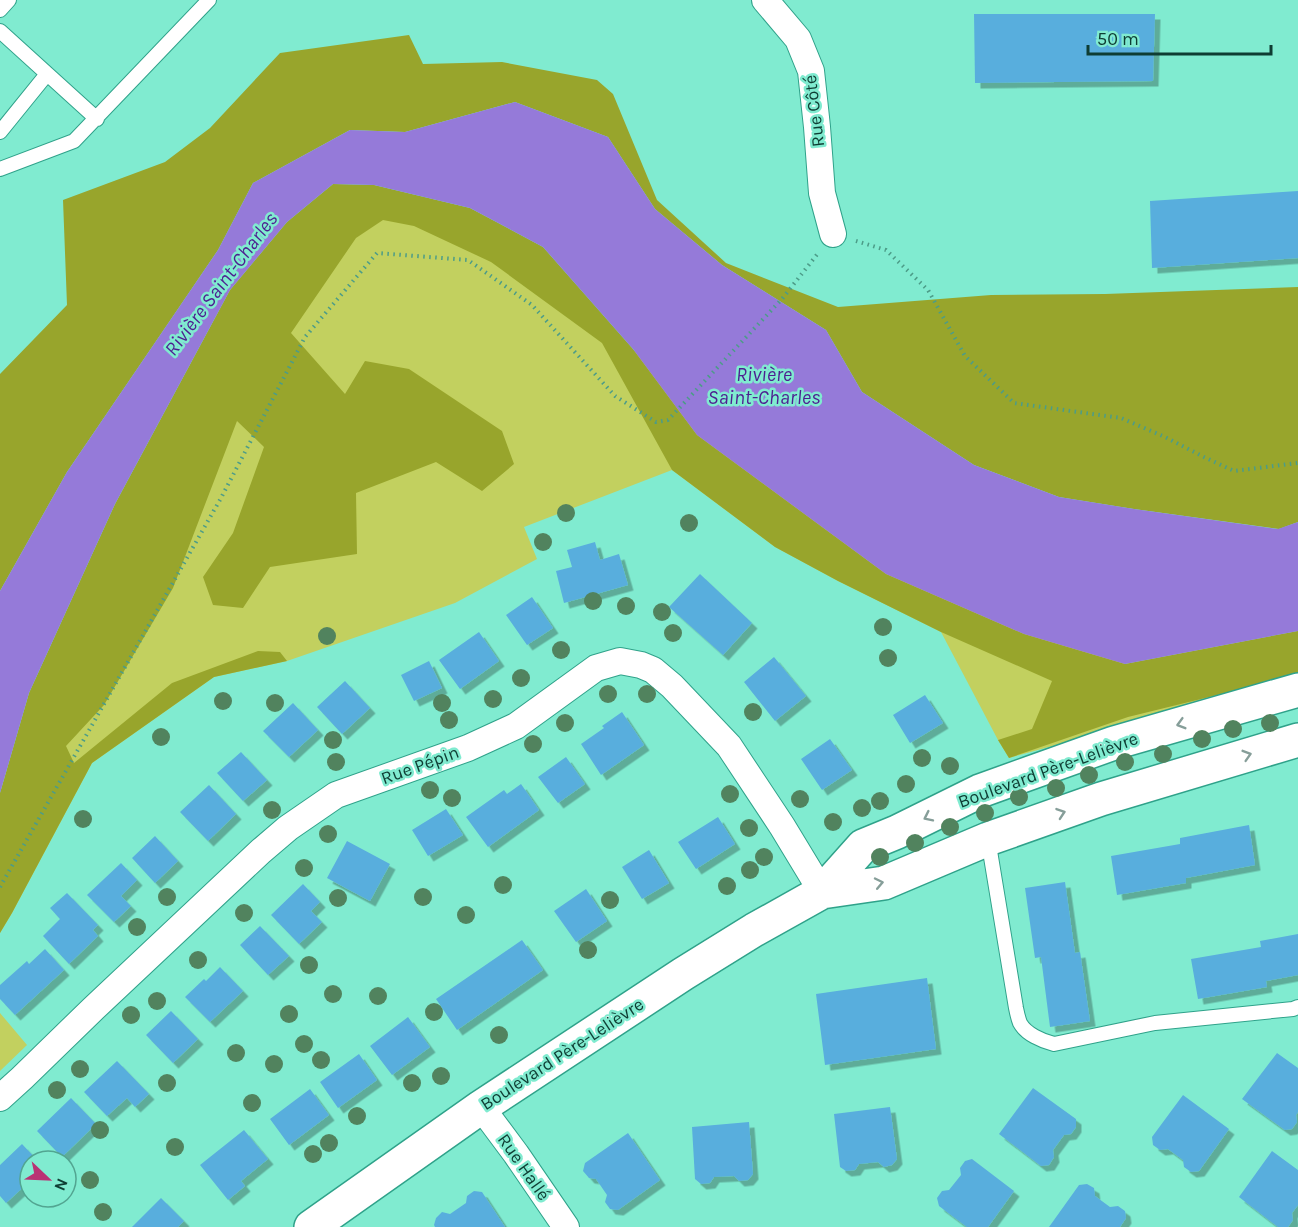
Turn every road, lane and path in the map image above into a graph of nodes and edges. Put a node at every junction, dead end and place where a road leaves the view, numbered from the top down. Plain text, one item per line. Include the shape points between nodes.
1 (9, 0) edge
2 (209, 0) edge
3 (765, 0) edge
4 (0, 10) edge
5 (0, 31) edge
6 (47, 74) junction
7 (97, 119) junction
8 (0, 132) edge
9 (0, 169) edge
10 (833, 234) junction
11 (1298, 463) edge
12 (1298, 690) edge
13 (1298, 740) edge
14 (988, 839) junction
15 (0, 887) edge
16 (822, 892) junction
17 (1298, 1007) edge
18 (0, 1098) edge
19 (481, 1107) junction
20 (311, 1227) edge
21 (566, 1227) edge

1 - 4 lane
2 - 7 lane
3 - 10 street, Rue Côté via 798,39 811,71 822,193
5 - 6 lane
6 - 7 lane
6 - 8 lane
7 - 9 lane via 74,141
10 - 11 path via 886,250 928,290 965,356 1014,403 1121,418 1234,471
10 - 15 path via 782,299 668,420 656,422 615,396 532,305 468,260 377,253 305,337 221,498
12 -> 16 main road, Boulevard Père-Lelièvre via 1114,743 980,791 863,846
14 -> 13 main road, Boulevard Père-Lelièvre via 1101,799
16 -> 14 main road, Boulevard Père-Lelièvre via 884,884
14 - 17 lane via 1016,1008 1021,1025 1044,1042 1054,1044 1155,1023
16 - 18 street, Rue Pépin via 729,746 654,670 620,661 596,668 516,726 468,748 336,795 288,828
16 - 19 main road, Boulevard Père-Lelièvre via 683,974
19 - 20 main road, Boulevard Père-Lelièvre
19 - 21 street, Rue Hallé

